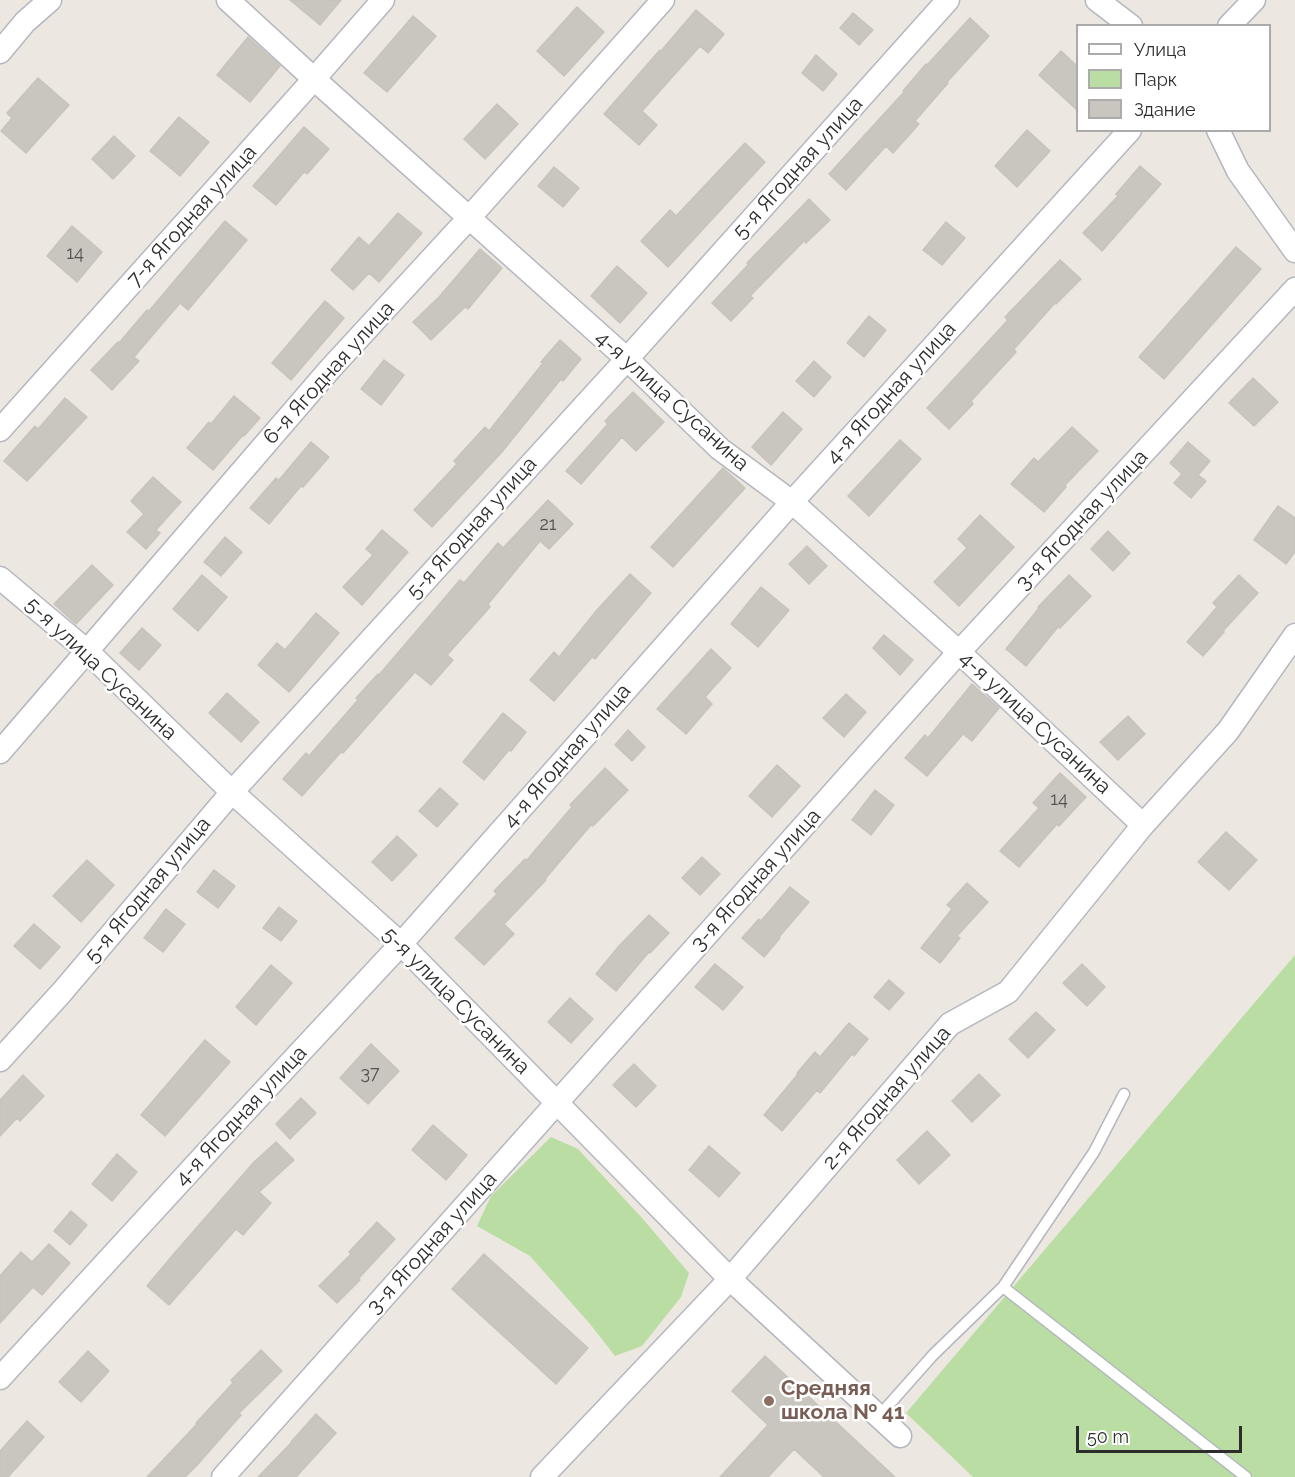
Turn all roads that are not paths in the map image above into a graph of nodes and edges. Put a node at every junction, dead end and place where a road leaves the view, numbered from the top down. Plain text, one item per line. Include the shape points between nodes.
1 (50, 0) edge
2 (228, 0) edge
3 (383, 0) edge
4 (663, 0) edge
5 (948, 0) edge
6 (1097, 0) edge
7 (1254, 0) edge
8 (1128, 24) edge
9 (1231, 24) edge
10 (0, 52) edge
11 (314, 80) junction
12 (1128, 132) edge
13 (1219, 132) edge
14 (469, 218) junction
15 (1295, 251) edge
16 (1295, 290) edge
17 (627, 359) junction
18 (0, 430) edge
19 (792, 502) junction
20 (0, 578) edge
21 (1295, 635) edge
22 (87, 651) junction
23 (959, 652) junction
24 (0, 752) edge
25 (232, 792) junction
26 (1143, 825) junction
27 (401, 944) junction
28 (0, 1060) edge
29 (1124, 1095) dead end
30 (558, 1103) junction
31 (730, 1279) junction
32 (1003, 1287) junction
33 (0, 1378) edge
34 (879, 1416) junction
35 (900, 1436) dead end
36 (223, 1477) edge
37 (542, 1477) edge
38 (1246, 1477) edge

1 - 10 street
2 - 11 street, 4-я улица Сусанина
3 - 11 street, 7-я Ягодная улица
4 - 14 street, 6-я Ягодная улица
5 - 17 street, 5-я Ягодная улица
6 - 8 street
7 - 9 street
11 - 14 street, 4-я улица Сусанина
11 - 18 street, 7-я Ягодная улица
12 - 19 street, 4-я Ягодная улица
13 - 15 street via 1238,171
14 - 17 street, 4-я улица Сусанина
14 - 22 street, 6-я Ягодная улица via 330,369
16 - 23 street, 3-я Ягодная улица
17 - 19 street, 4-я улица Сусанина via 720,449
17 - 25 street, 5-я Ягодная улица
19 - 23 street, 4-я улица Сусанина
19 - 27 street, 4-я Ягодная улица
20 - 22 street, 5-я улица Сусанина
21 - 26 street, 2-я Ягодная улица via 1228,731
22 - 24 street, 6-я Ягодная улица
22 - 25 street, 5-я улица Сусанина
23 - 26 street, 4-я улица Сусанина
23 - 30 street, 3-я Ягодная улица
25 - 27 street, 5-я улица Сусанина
25 - 28 street, 5-я Ягодная улица
26 - 31 street, 2-я Ягодная улица via 1008,992 950,1023
27 - 30 street, 5-я улица Сусанина
27 - 33 street, 4-я Ягодная улица
29 - 32 lane via 1094,1152
30 - 31 street, 5-я улица Сусанина
30 - 36 street, 3-я Ягодная улица
31 - 34 street, 5-я улица Сусанина
31 - 37 street, 2-я Ягодная улица
32 - 34 lane
32 - 38 lane
34 - 35 street, 5-я улица Сусанина

